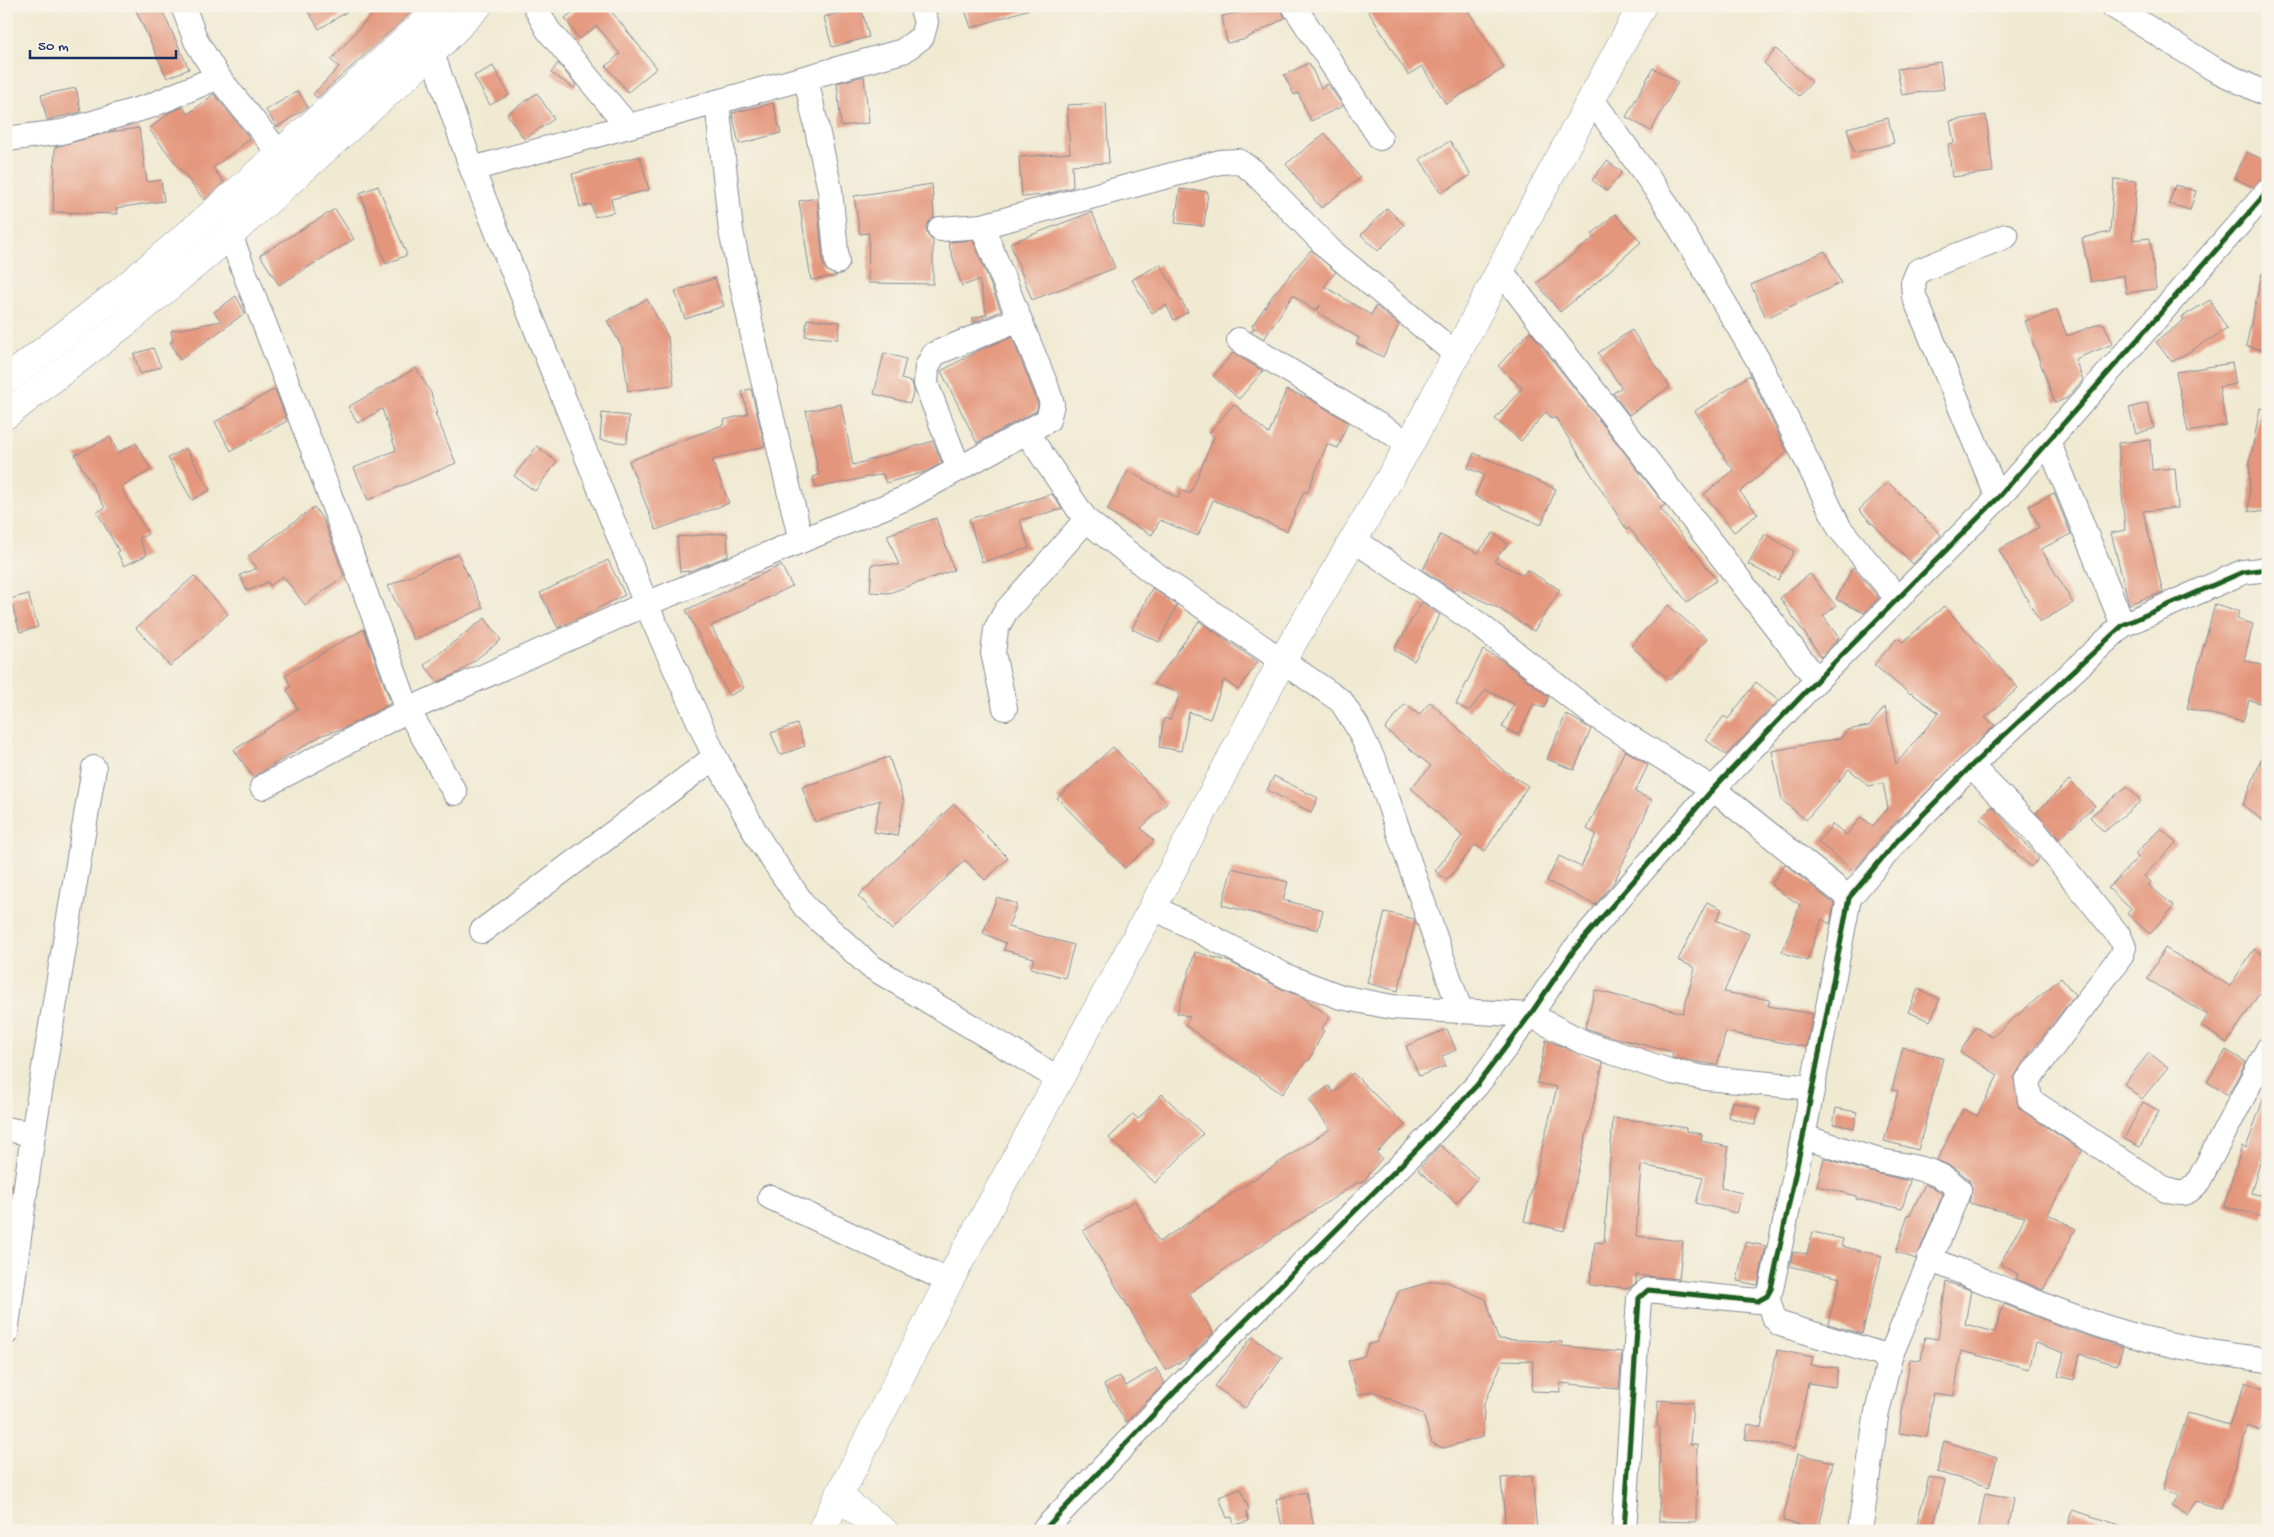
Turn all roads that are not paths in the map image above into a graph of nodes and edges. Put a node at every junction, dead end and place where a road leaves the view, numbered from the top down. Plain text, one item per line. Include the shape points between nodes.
1 (183, 6) edge
2 (440, 6) edge
3 (478, 6) edge
4 (535, 6) edge
5 (921, 6) edge
6 (1294, 6) edge
7 (1642, 6) edge
8 (2113, 6) edge
9 (432, 53) junction
10 (218, 77) junction
11 (806, 78) junction
12 (2268, 95) edge
13 (1591, 98) junction
14 (717, 102) junction
15 (628, 126) junction
16 (1380, 138) dead end
17 (6, 139) edge
18 (280, 154) junction
19 (472, 169) junction
20 (2268, 192) edge
21 (982, 226) junction
22 (940, 229) dead end
23 (230, 234) junction
24 (2006, 236) dead end
25 (836, 262) dead end
26 (1501, 272) junction
27 (1019, 319) junction
28 (1239, 340) dead end
29 (1457, 355) junction
30 (6, 380) edge
31 (6, 415) edge
32 (1027, 433) junction
33 (2048, 441) junction
34 (1410, 444) junction
35 (959, 469) junction
36 (1998, 498) junction
37 (1086, 520) junction
38 (1354, 540) junction
39 (801, 541) junction
40 (2268, 569) edge
41 (1898, 599) junction
42 (646, 604) junction
43 (2123, 625) junction
44 (1283, 660) junction
45 (1817, 680) junction
46 (1005, 708) dead end
47 (408, 710) junction
48 (715, 757) junction
49 (1971, 766) junction
50 (94, 768) dead end
51 (262, 787) dead end
52 (1713, 789) junction
53 (455, 793) dead end
54 (1849, 898) junction
55 (1153, 907) junction
56 (482, 931) dead end
57 (1460, 1010) junction
58 (1530, 1015) junction
59 (2268, 1049) edge
60 (1059, 1079) junction
61 (1813, 1088) junction
62 (6, 1129) edge
63 (33, 1134) junction
64 (1803, 1136) junction
65 (770, 1197) dead end
66 (1929, 1259) junction
67 (950, 1281) junction
68 (1767, 1296) junction
69 (7, 1320) edge
70 (1890, 1357) junction
71 (2268, 1360) edge
72 (838, 1497) junction
73 (821, 1531) edge
74 (884, 1531) edge
75 (1043, 1531) edge
76 (1624, 1531) edge
77 (1860, 1531) edge

1 - 10 street via 196,41
2 - 18 main road
3 - 9 main road
4 - 15 street via 548,30
5 - 11 street via 926,22 922,37 903,51
6 - 16 street
7 - 13 main road
8 - 12 street via 2214,69
9 - 19 street
9 - 23 main road
10 - 17 street via 150,106 62,132
10 - 18 street
11 - 14 street
11 - 25 street via 830,190
13 - 26 main road
13 - 41 street via 1663,200 1758,360 1840,529
14 - 15 street
14 - 39 street via 731,231
15 - 19 street
18 - 30 main road via 120,292
19 - 42 street
20 - 33 street
21 - 22 street
21 - 27 street
21 - 29 street via 1220,162 1238,161 1252,170 1330,250
23 - 31 main road via 130,320
23 - 47 street
24 - 36 street via 1918,271 1913,283 1914,296
26 - 29 main road
26 - 45 street
27 - 32 street via 1052,404 1048,420
27 - 35 street via 934,354 927,367 926,384
28 - 34 street
29 - 34 main road
32 - 35 street
32 - 37 street
33 - 36 street
33 - 43 street
34 - 38 main road
35 - 39 street via 906,498
36 - 41 street
37 - 44 street via 1151,571
37 - 46 street via 1006,610 996,629 993,653
38 - 44 main road
38 - 52 street via 1477,623 1594,715
39 - 42 street
40 - 43 street via 2243,572
41 - 45 street
42 - 47 street
42 - 48 street
43 - 49 street
44 - 55 main road
44 - 57 street via 1341,701 1357,726 1376,766
45 - 52 street
47 - 51 street
47 - 53 street
48 - 56 street
48 - 60 street via 760,841 805,907 870,966
49 - 54 street via 1895,843
49 - 59 street via 2035,832 2119,936 2124,947 2121,956 2027,1081 2030,1100 2166,1190 2180,1195 2189,1193 2198,1182
50 - 63 street
52 - 54 street
52 - 58 street via 1574,950
54 - 61 street
55 - 57 street via 1288,977 1340,997 1392,1007
55 - 60 main road
57 - 58 street
58 - 61 street via 1585,1043 1672,1072
58 - 75 street via 1477,1084 1420,1146 1189,1377
60 - 67 main road
61 - 64 street
62 - 63 street
63 - 69 street
64 - 66 street via 1873,1159 1936,1172 1949,1179 1959,1190
64 - 68 street via 1775,1278
65 - 67 street
66 - 70 street
66 - 71 street via 2125,1334 2174,1346
67 - 72 main road
68 - 70 street via 1772,1316 1780,1324
68 - 76 street via 1758,1301 1648,1290 1639,1298
70 - 77 street via 1876,1417
72 - 73 main road
72 - 74 main road

